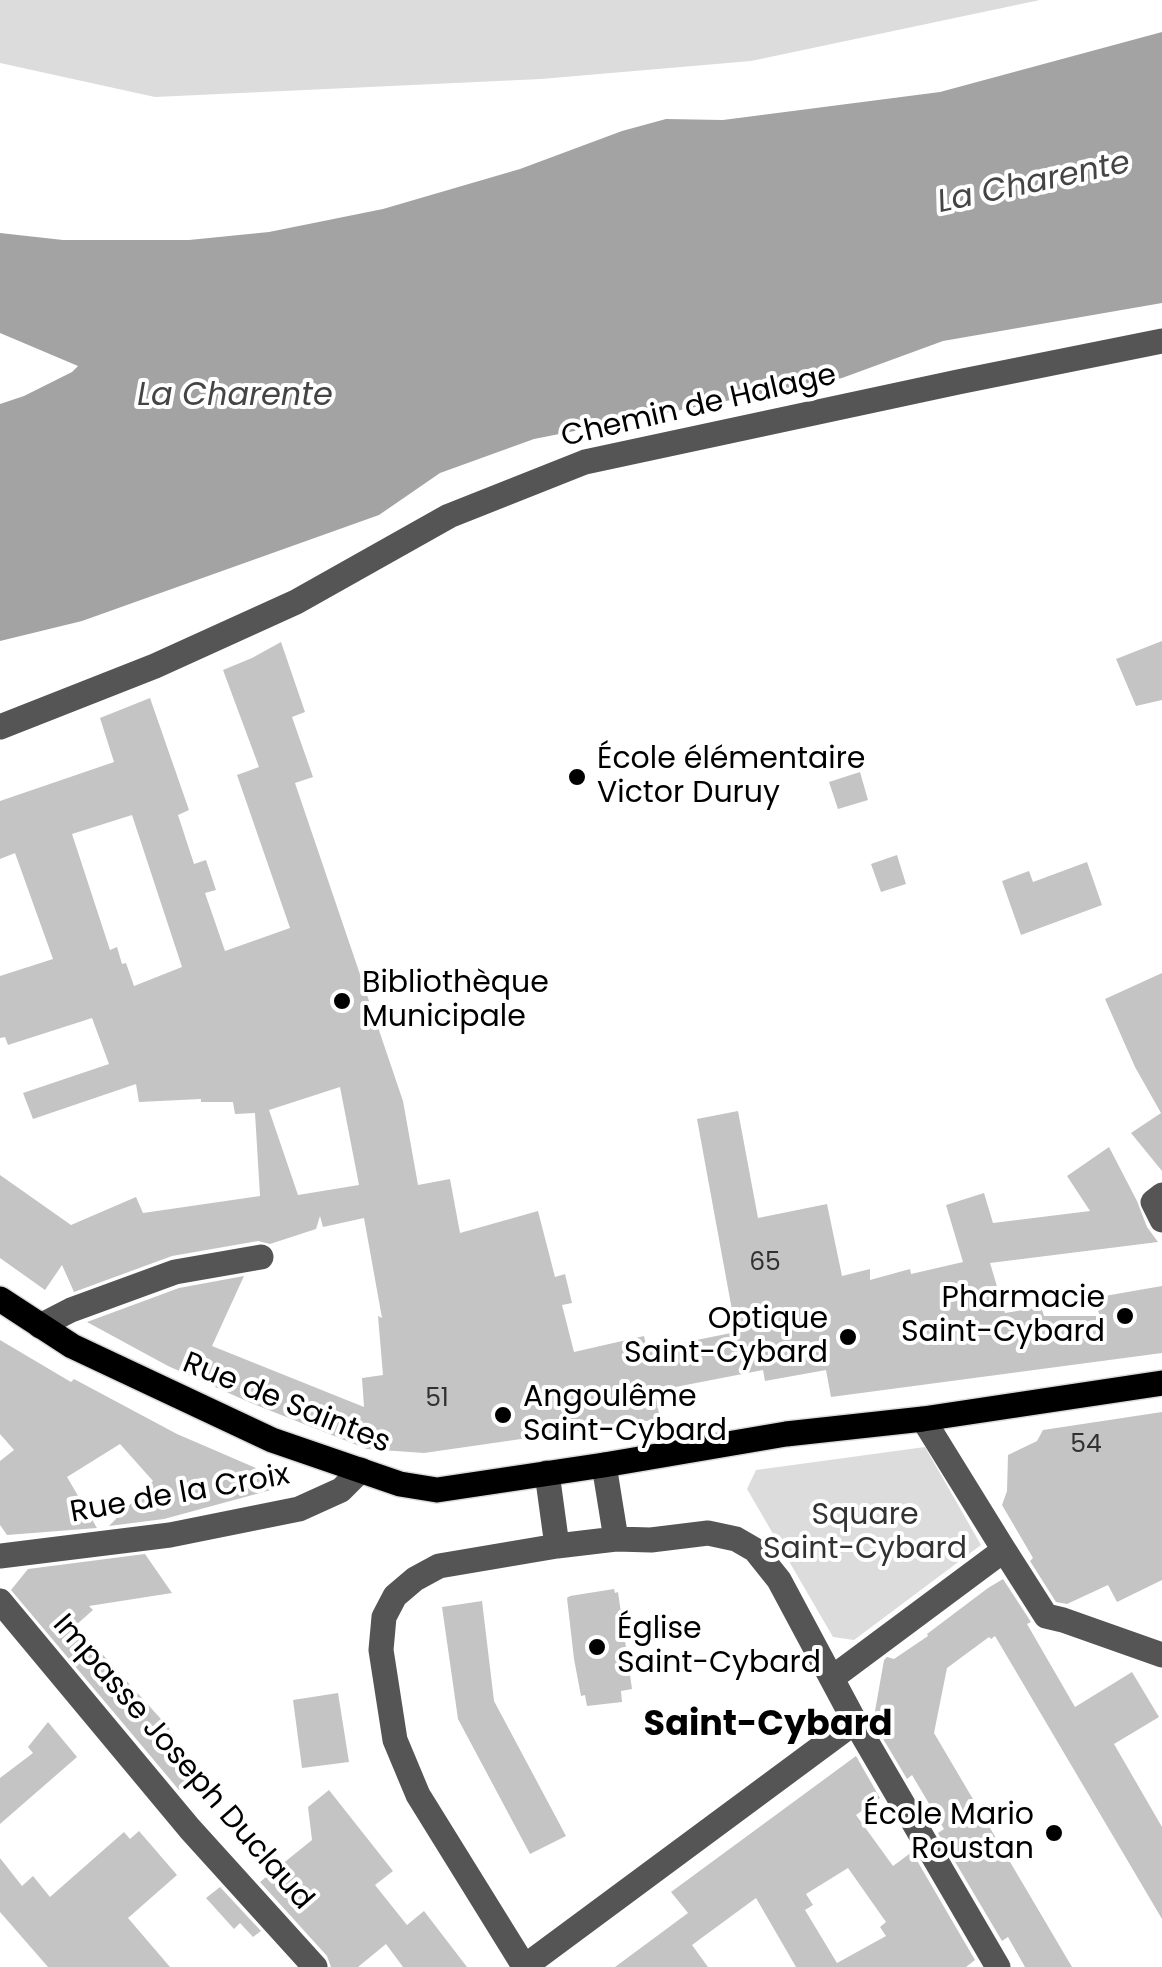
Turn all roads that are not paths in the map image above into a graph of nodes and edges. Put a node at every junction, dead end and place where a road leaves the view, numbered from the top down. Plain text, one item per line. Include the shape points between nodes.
1 (1162, 341) edge
2 (0, 727) edge
3 (1162, 1195) edge
4 (1162, 1220) edge
5 (261, 1257) dead end
6 (0, 1299) edge
7 (40, 1326) junction
8 (1162, 1383) edge
9 (923, 1419) junction
10 (604, 1466) junction
11 (361, 1470) junction
12 (546, 1474) junction
13 (616, 1539) junction
14 (557, 1546) junction
15 (1004, 1550) junction
16 (0, 1556) edge
17 (0, 1601) edge
18 (1162, 1655) edge
19 (832, 1678) junction
20 (855, 1722) junction
21 (315, 1967) edge
22 (524, 1967) edge
23 (998, 1967) edge

1 - 2 street, Chemin de Halage via 585,462 449,516 296,602 155,666
3 - 4 street via 1153,1202
5 - 7 street via 175,1272
6 - 7 main road, Rue de Saintes
7 - 11 main road, Rue de Saintes via 272,1440
8 - 9 main road, Rue de Saintes
9 - 10 main road, Rue de Saintes via 786,1434
9 - 15 street
10 - 12 main road, Rue de Saintes
10 - 13 street
11 - 12 main road, Rue de Saintes via 437,1490
11 - 16 street, Rue de la Croix via 341,1490 299,1509 170,1535
12 - 14 street
13 - 14 street
13 - 19 street via 708,1533 755,1550
14 - 22 street via 439,1566 415,1579 384,1617 381,1650 395,1740 418,1795
15 - 18 street via 1046,1616
15 - 19 street
17 - 21 street, Impasse Joseph Duclaud
19 - 20 street
20 - 22 street
20 - 23 street

